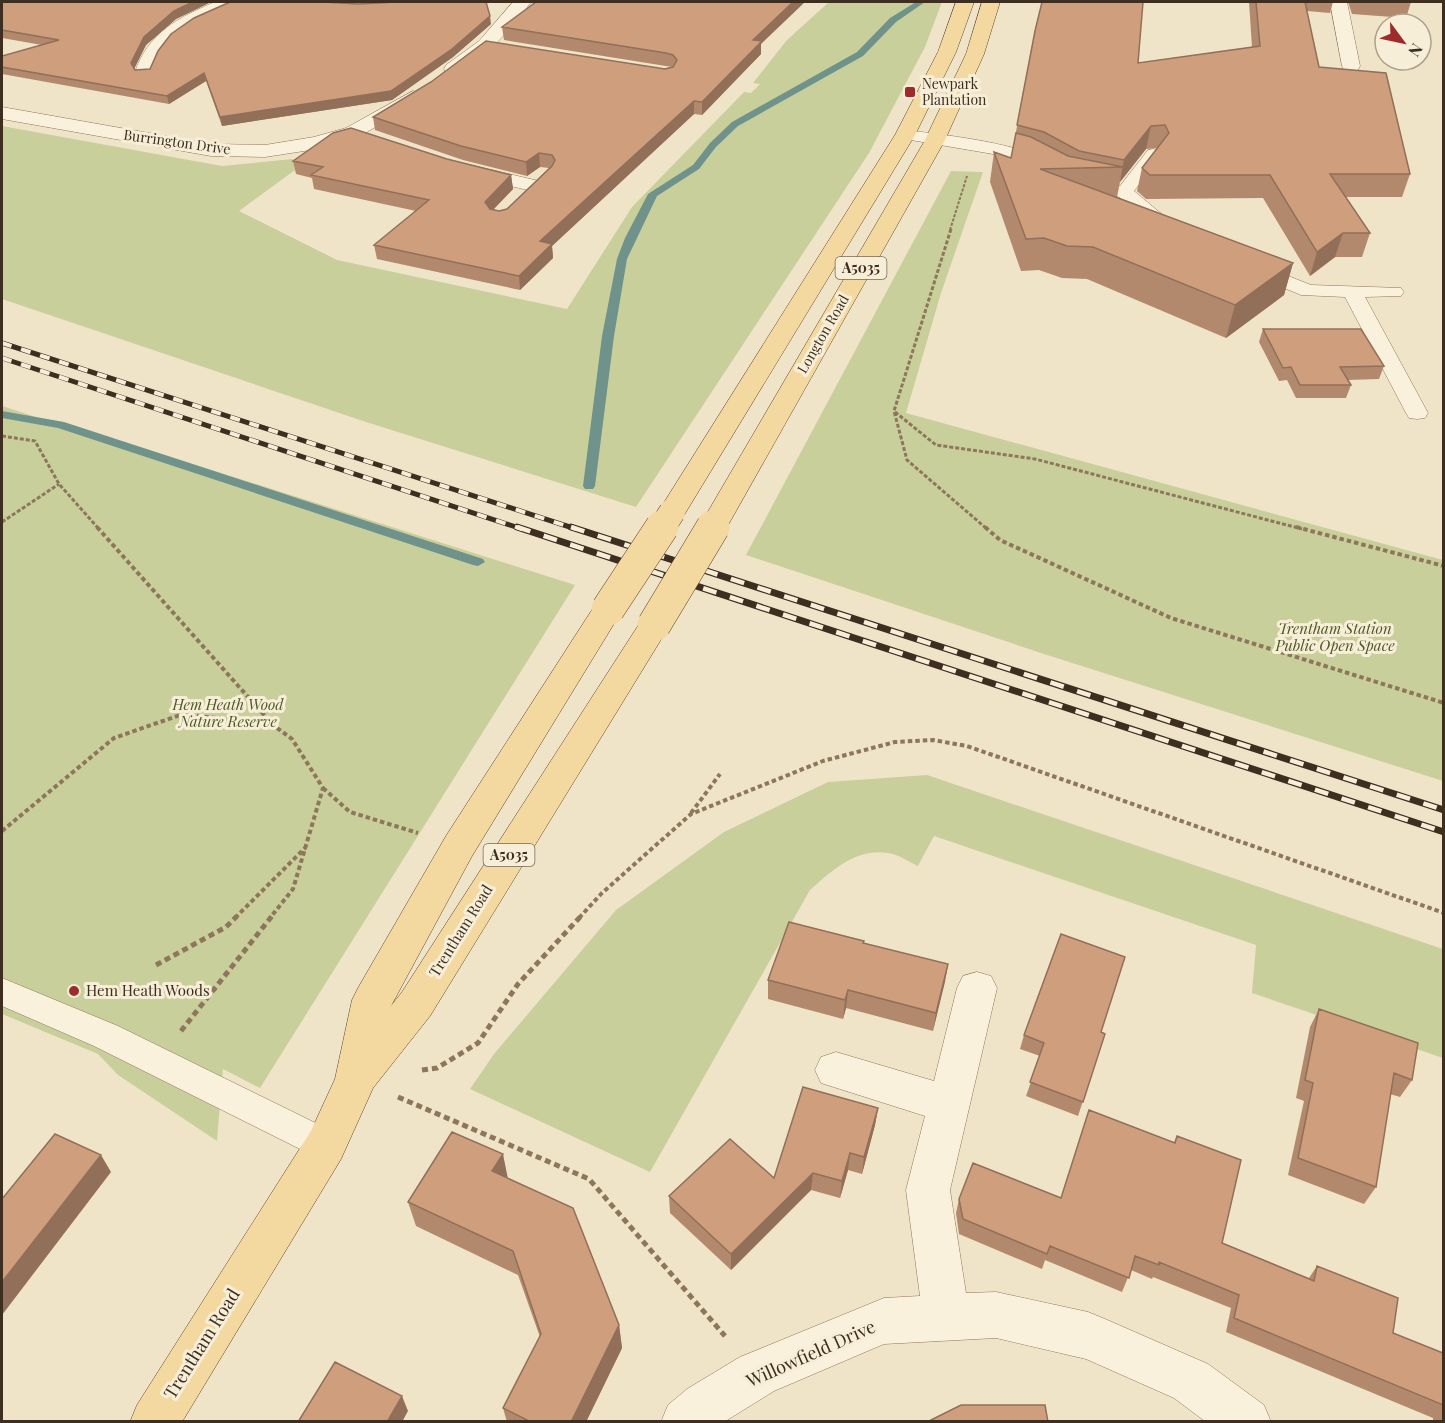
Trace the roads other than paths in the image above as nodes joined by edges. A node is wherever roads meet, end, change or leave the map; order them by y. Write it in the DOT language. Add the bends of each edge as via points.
graph roads {
  1 [pos="228,2"];
  2 [pos="501,2"];
  3 [pos="522,2"];
  4 [pos="965,2"];
  5 [pos="991,2"];
  6 [pos="1338,2"];
  7 [pos="484,45"];
  8 [pos="507,49"];
  9 [pos="129,56"];
  10 [pos="1351,66"];
  11 [pos="2,113"];
  12 [pos="353,132"];
  13 [pos="904,135"];
  14 [pos="935,139"];
  15 [pos="375,140"];
  16 [pos="1154,154"];
  17 [pos="446,164"];
  18 [pos="1124,192"];
  19 [pos="516,201"];
  20 [pos="1181,233"];
  21 [pos="1236,261"];
  22 [pos="1352,292"];
  23 [pos="1394,292"];
  24 [pos="1417,413"];
  25 [pos="654,625"];
  26 [pos="977,988"];
  27 [pos="2,992"];
  28 [pos="836,1070"];
  29 [pos="356,1079"];
  30 [pos="948,1104"];
  31 [pos="326,1145"];
  32 [pos="946,1318"];
  33 [pos="154,1422"];
  34 [pos="685,1422"];
  35 [pos="1247,1422"];
  1 -- 9 [label="street" via="160,40 146,64"];
  2 -- 3 [label="street"];
  3 -- 7 [label="street, Burrington Drive"];
  4 -- 13 [label="main road, A5035" via="947,51"];
  5 -- 14 [label="main road, Longton Road / A5035" via="975,54"];
  6 -- 10 [label="street"];
  7 -- 8 [label="street"];
  7 -- 12 [label="street, Burrington Drive" via="399,107"];
  11 -- 12 [label="street, Burrington Drive" via="211,150 265,151 317,143"];
  12 -- 15 [label="street"];
  13 -- 14 [label="lane"];
  13 -- 29 [label="main road, Trentham Road / A5035, bridge" via="672,512 459,846 372,1000"];
  14 -- 18 [label="lane" via="1033,161 1064,177"];
  14 -- 25 [label="main road, Longton Road / A5035, bridge"];
  16 -- 18 [label="lane"];
  17 -- 19 [label="street" via="539,179"];
  18 -- 20 [label="lane" via="1154,218"];
  21 -- 22 [label="lane" via="1308,291"];
  22 -- 23 [label="lane"];
  22 -- 24 [label="lane"];
  25 -- 29 [label="main road, Trentham Road / A5035" via="416,1004"];
  26 -- 30 [label="street"];
  27 -- 31 [label="lane" via="106,1036"];
  28 -- 30 [label="street"];
  29 -- 31 [label="main road, Trentham Road / A5035"];
  30 -- 32 [label="street" via="928,1190"];
  31 -- 33 [label="main road, Trentham Road / A5035"];
  32 -- 34 [label="street, Willowfield Drive" via="884,1322 757,1374"];
  32 -- 35 [label="street, Willowfield Drive" via="996,1315 1088,1336 1191,1381"];
}
